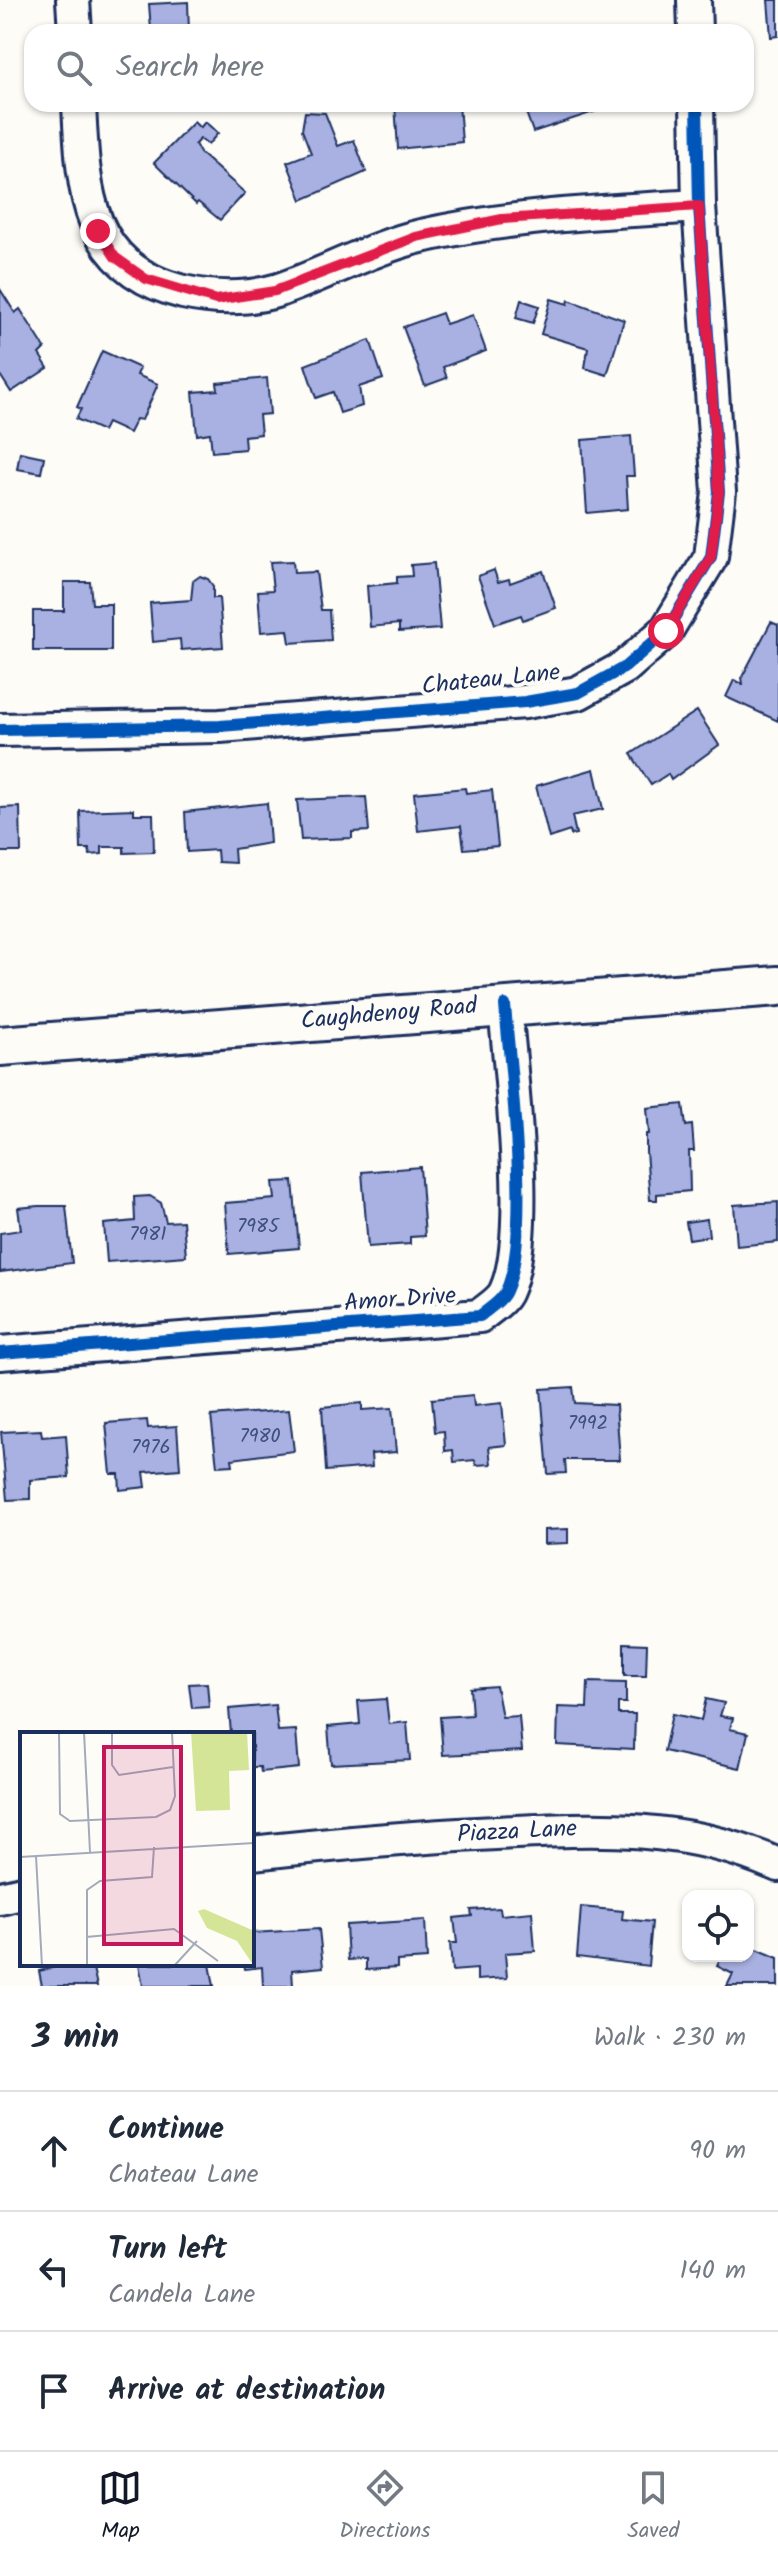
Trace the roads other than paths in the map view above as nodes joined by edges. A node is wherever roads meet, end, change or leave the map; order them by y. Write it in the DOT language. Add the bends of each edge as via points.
graph roads {
  1 [pos="73,0"];
  2 [pos="694,0"];
  3 [pos="74,24"];
  4 [pos="695,24"];
  5 [pos="79,112"];
  6 [pos="697,112"];
  7 [pos="699,206"];
  8 [pos="0,730"];
  9 [pos="778,986"];
  10 [pos="505,1005"];
  11 [pos="0,1046"];
  12 [pos="0,1353"];
  13 [pos="254,1853"];
  14 [pos="778,1865"];
  15 [pos="20,1893"];
  16 [pos="0,1898"];
  1 -- 3 [label="street"];
  2 -- 4 [label="street"];
  5 -- 7 [label="street" via="82,182 98,231 115,257 167,288 216,300 275,291 416,237 502,219"];
  6 -- 7 [label="street, Chateau Lane"];
  7 -- 8 [label="street, Chateau Lane" via="719,492 711,557 666,631 625,667 578,693 525,702 220,726"];
  9 -- 10 [label="street, Caughdenoy Road"];
  10 -- 11 [label="street, Caughdenoy Road"];
  10 -- 12 [label="street, Amor Drive" via="517,1260 505,1294 480,1316"];
  13 -- 14 [label="street, Piazza Lane" via="381,1839 612,1827 703,1839"];
  15 -- 16 [label="street"];
}
